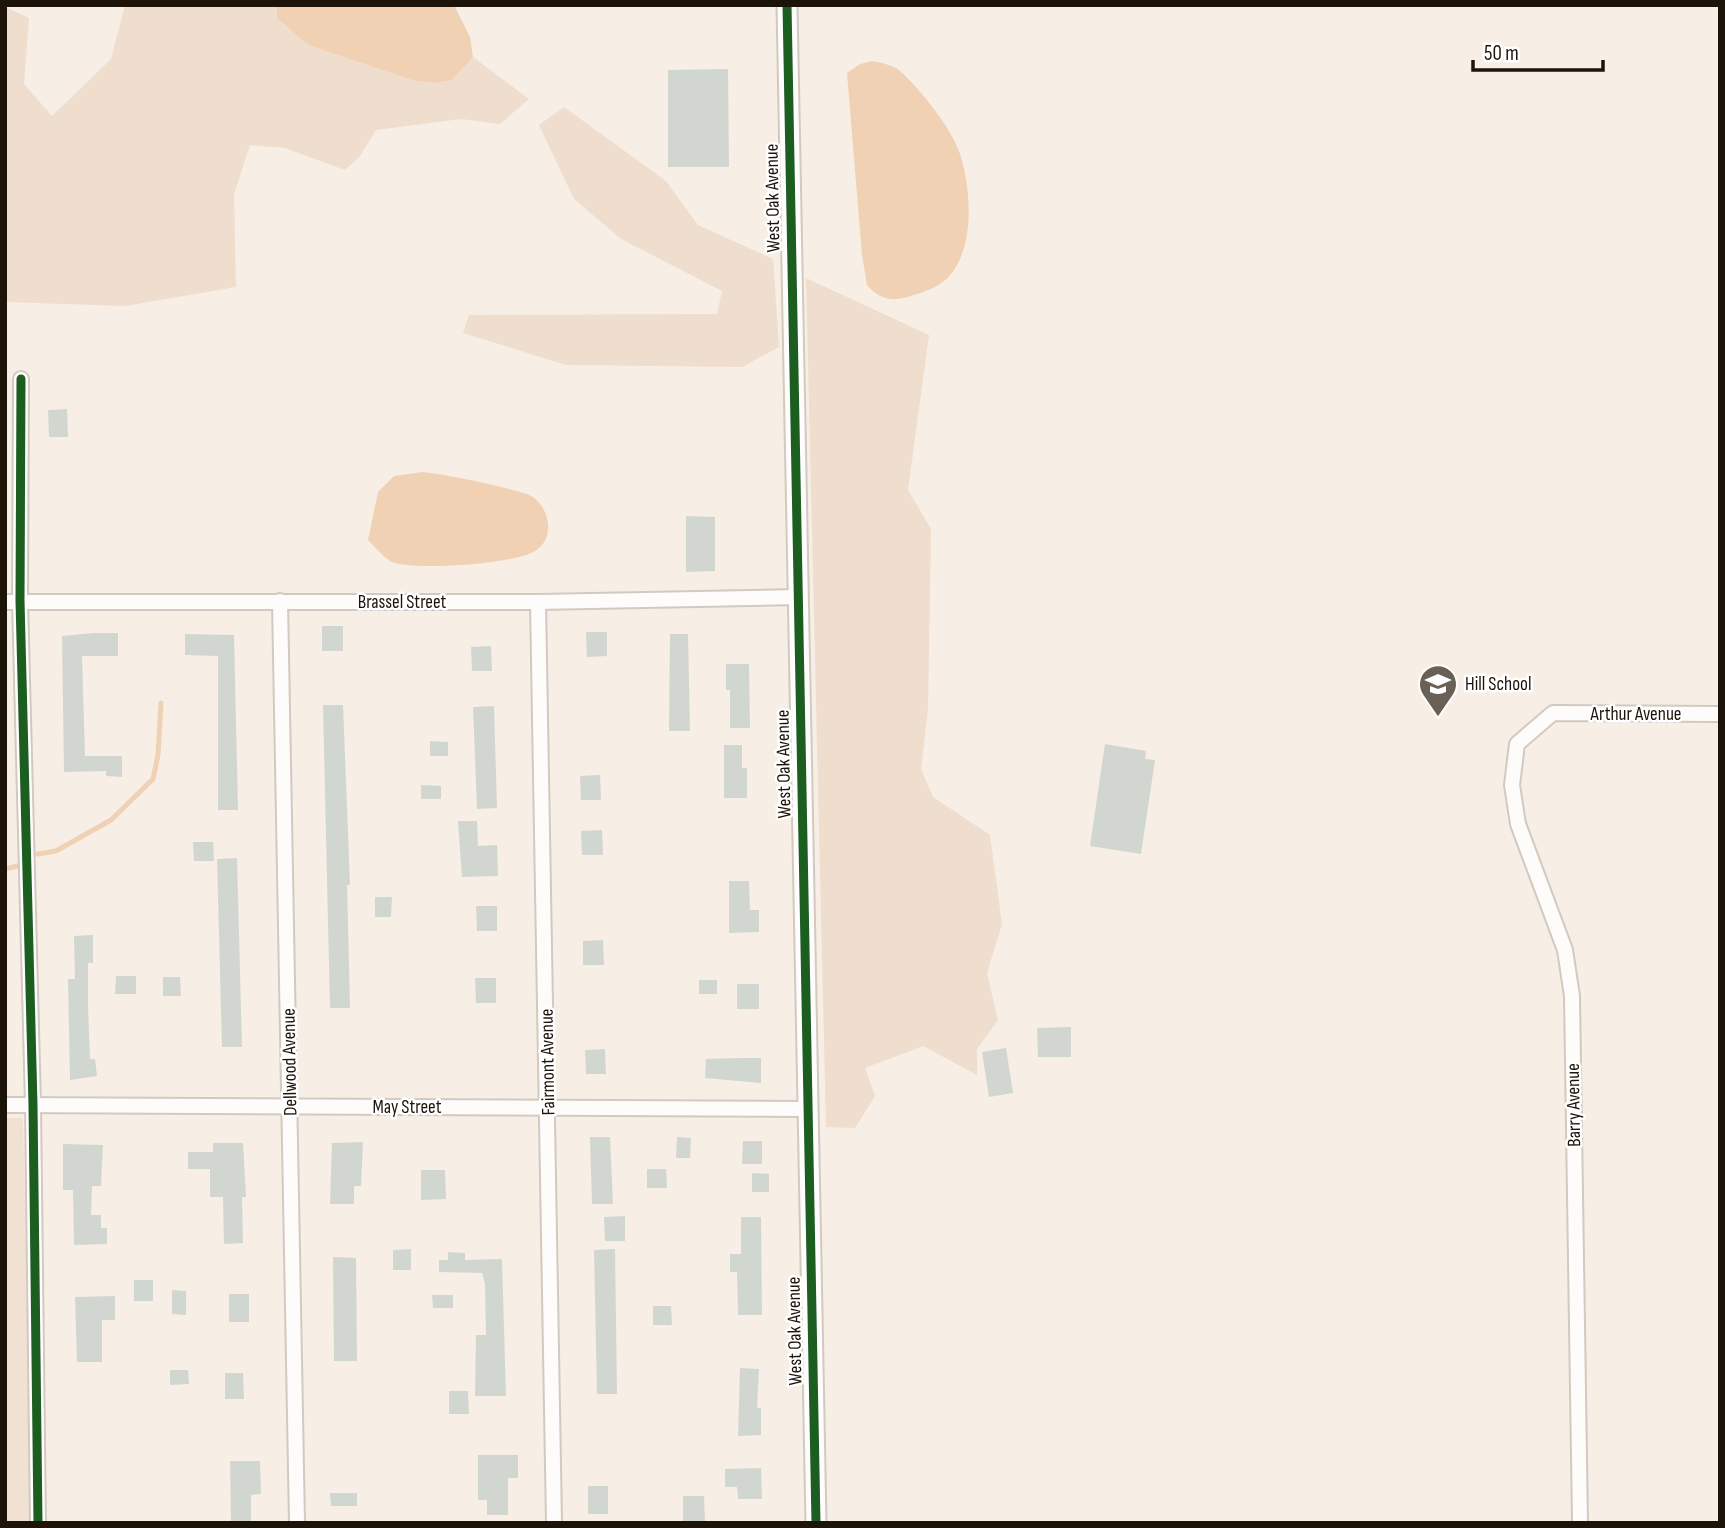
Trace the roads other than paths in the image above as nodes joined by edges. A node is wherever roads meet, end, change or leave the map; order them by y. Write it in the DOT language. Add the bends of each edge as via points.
graph roads {
  1 [pos="787,5"];
  2 [pos="21,379"];
  3 [pos="798,597"];
  4 [pos="13,601"];
  5 [pos="280,601"];
  6 [pos="538,602"];
  7 [pos="1553,713"];
  8 [pos="1720,714"];
  9 [pos="5,1105"];
  10 [pos="33,1105"];
  11 [pos="549,1106"];
  12 [pos="291,1108"];
  13 [pos="808,1109"];
  14 [pos="38,1523"];
  15 [pos="297,1523"];
  16 [pos="554,1523"];
  17 [pos="816,1523"];
  18 [pos="1580,1523"];
  1 -- 3 [label="street, West Oak Avenue"];
  2 -- 4 [label="street"];
  3 -- 6 [label="street, Brassel Street"];
  3 -- 13 [label="street, West Oak Avenue"];
  4 -- 5 [label="street, Brassel Street"];
  4 -- 10 [label="street"];
  5 -- 6 [label="street, Brassel Street"];
  5 -- 12 [label="street, Dellwood Avenue"];
  6 -- 11 [label="street, Fairmont Avenue"];
  7 -- 8 [label="street, Arthur Avenue"];
  7 -- 18 [label="street, Barry Avenue" via="1517,744 1512,785 1518,824 1565,950 1572,996"];
  9 -- 10 [label="street, May Street"];
  10 -- 12 [label="street, May Street"];
  10 -- 14 [label="street"];
  11 -- 12 [label="street, May Street"];
  11 -- 13 [label="street, May Street"];
  11 -- 16 [label="street, Fairmont Avenue"];
  12 -- 15 [label="street, Dellwood Avenue"];
  13 -- 17 [label="street, West Oak Avenue"];
}
